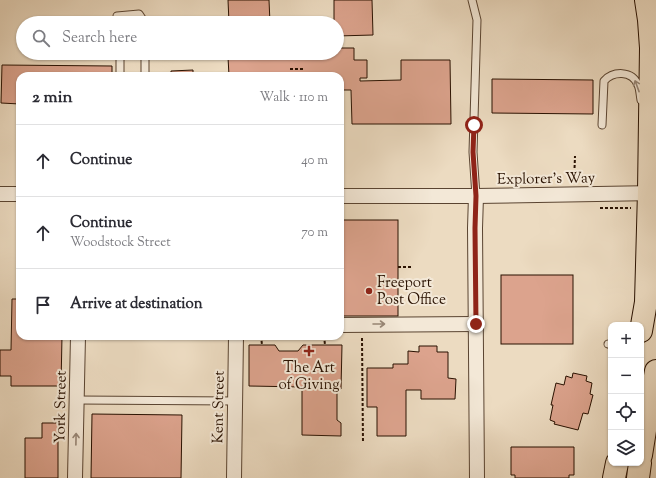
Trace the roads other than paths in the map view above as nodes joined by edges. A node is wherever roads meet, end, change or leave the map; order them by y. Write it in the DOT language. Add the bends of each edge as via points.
graph roads {
  1 [pos="472,0"];
  2 [pos="646,0"];
  3 [pos="117,16"];
  4 [pos="140,16"];
  5 [pos="120,60"];
  6 [pos="145,60"];
  7 [pos="120,72"];
  8 [pos="145,72"];
  9 [pos="650,123"];
  10 [pos="602,125"];
  11 [pos="653,193"];
  12 [pos="0,194"];
  13 [pos="16,194"];
  14 [pos="344,196"];
  15 [pos="476,196"];
  16 [pos="642,322"];
  17 [pos="476,324"];
  18 [pos="344,325"];
  19 [pos="78,340"];
  20 [pos="236,340"];
  21 [pos="656,371"];
  22 [pos="76,400"];
  23 [pos="235,401"];
  24 [pos="644,433"];
  25 [pos="616,466"];
  26 [pos="640,466"];
  27 [pos="75,478"];
  28 [pos="234,478"];
  29 [pos="477,478"];
  30 [pos="614,478"];
  31 [pos="638,478"];
  1 -- 15 [label="lane" via="477,20 473,152"];
  2 -- 9 [label="main road" via="651,48"];
  3 -- 4 [label="lane"];
  5 -- 7 [label="lane"];
  6 -- 8 [label="lane"];
  9 -- 10 [label="lane, one-way" via="633,77 618,73 608,76 604,81"];
  9 -- 11 [label="main road"];
  11 -- 15 [label="street, Explorer's Way"];
  11 -- 16 [label="main road"];
  12 -- 13 [label="street"];
  14 -- 15 [label="street, Explorer's Way"];
  15 -- 17 [label="street"];
  18 -- 17 [label="street, one-way"];
  17 -- 29 [label="street"];
  19 -- 22 [label="street, York Street"];
  20 -- 23 [label="street, Kent Street"];
  21 -- 24 [label="main road"];
  22 -- 23 [label="lane"];
  27 -- 22 [label="street, York Street, one-way"];
  23 -- 28 [label="street, Kent Street"];
  25 -- 30 [label="main road"];
  26 -- 31 [label="main road"];
}
